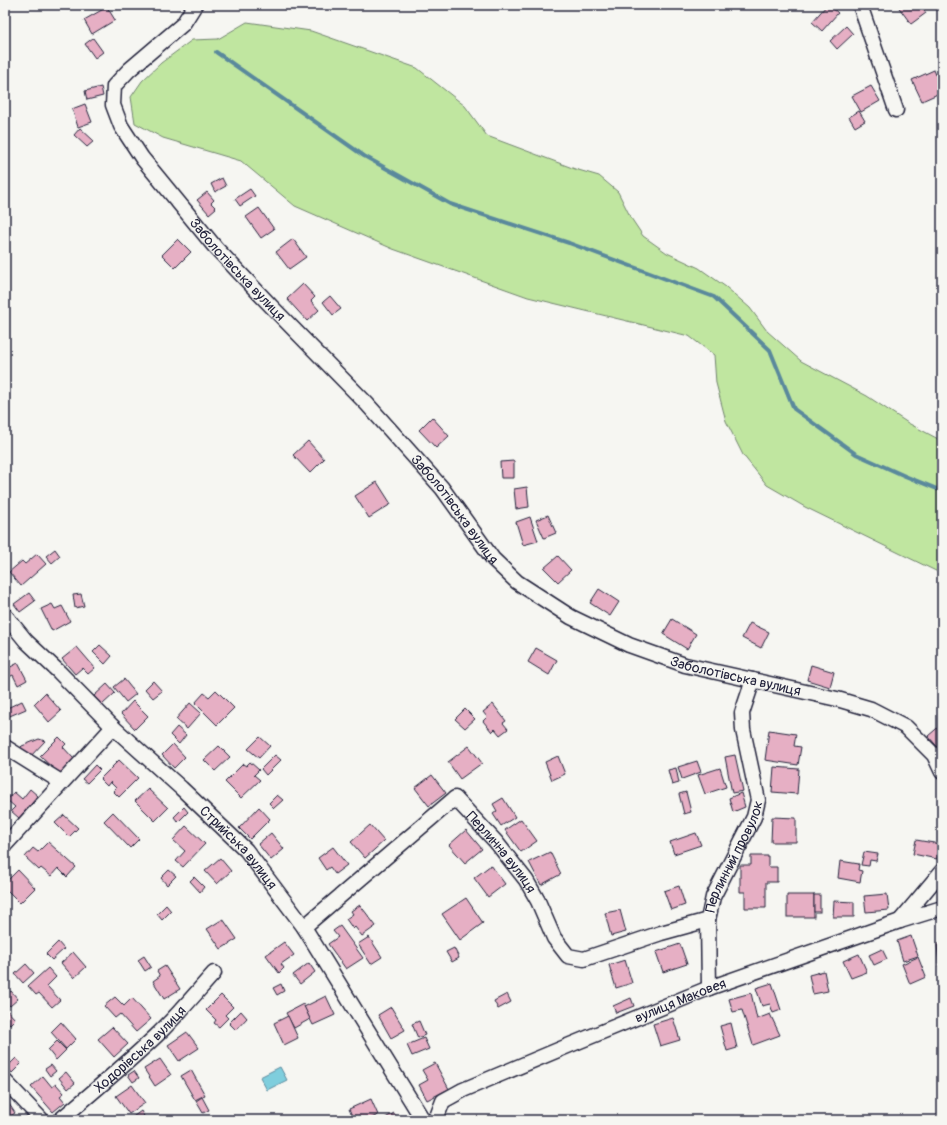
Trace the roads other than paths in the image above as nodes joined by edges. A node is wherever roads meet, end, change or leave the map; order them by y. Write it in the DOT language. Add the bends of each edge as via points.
graph roads {
  1 [pos="195,5"];
  2 [pos="860,5"];
  3 [pos="896,110"];
  4 [pos="5,615"];
  5 [pos="753,680"];
  6 [pos="113,727"];
  7 [pos="5,747"];
  8 [pos="942,772"];
  9 [pos="61,782"];
  10 [pos="5,845"];
  11 [pos="942,871"];
  12 [pos="942,908"];
  13 [pos="708,920"];
  14 [pos="900,921"];
  15 [pos="304,927"];
  16 [pos="214,973"];
  17 [pos="709,988"];
  18 [pos="5,1081"];
  19 [pos="42,1120"];
  20 [pos="60,1120"];
  21 [pos="423,1120"];
  22 [pos="438,1120"];
  1 -- 5 [label="street, Заболотівська вулиця" via="183,24 114,86 114,105 121,126 142,158 215,247 367,404 442,488 493,559 518,582 571,617 629,645 685,665"];
  2 -- 3 [label="street"];
  4 -- 6 [label="street, Стрийська вулиця" via="26,641"];
  5 -- 8 [label="street, Заболотівська вулиця" via="871,708 906,727 934,755"];
  5 -- 13 [label="street, Перлинний провулок" via="742,713 743,730 758,800 754,817 713,897"];
  6 -- 9 [label="street"];
  6 -- 15 [label="street, Стрийська вулиця" via="246,850"];
  7 -- 9 [label="street"];
  9 -- 10 [label="street"];
  11 -- 14 [label="street"];
  12 -- 14 [label="street, вулиця Маковея"];
  13 -- 15 [label="street, Перлинна вулиця" via="584,959 568,956 554,938 526,880 496,842 455,798"];
  13 -- 17 [label="street, Перлинний провулок"];
  14 -- 17 [label="street, вулиця Маковея"];
  15 -- 21 [label="street, Стрийська вулиця"];
  16 -- 20 [label="street, Ходорівська вулиця" via="157,1035"];
  17 -- 22 [label="street, вулиця Маковея" via="463,1090 443,1101"];
  18 -- 19 [label="street"];
}
